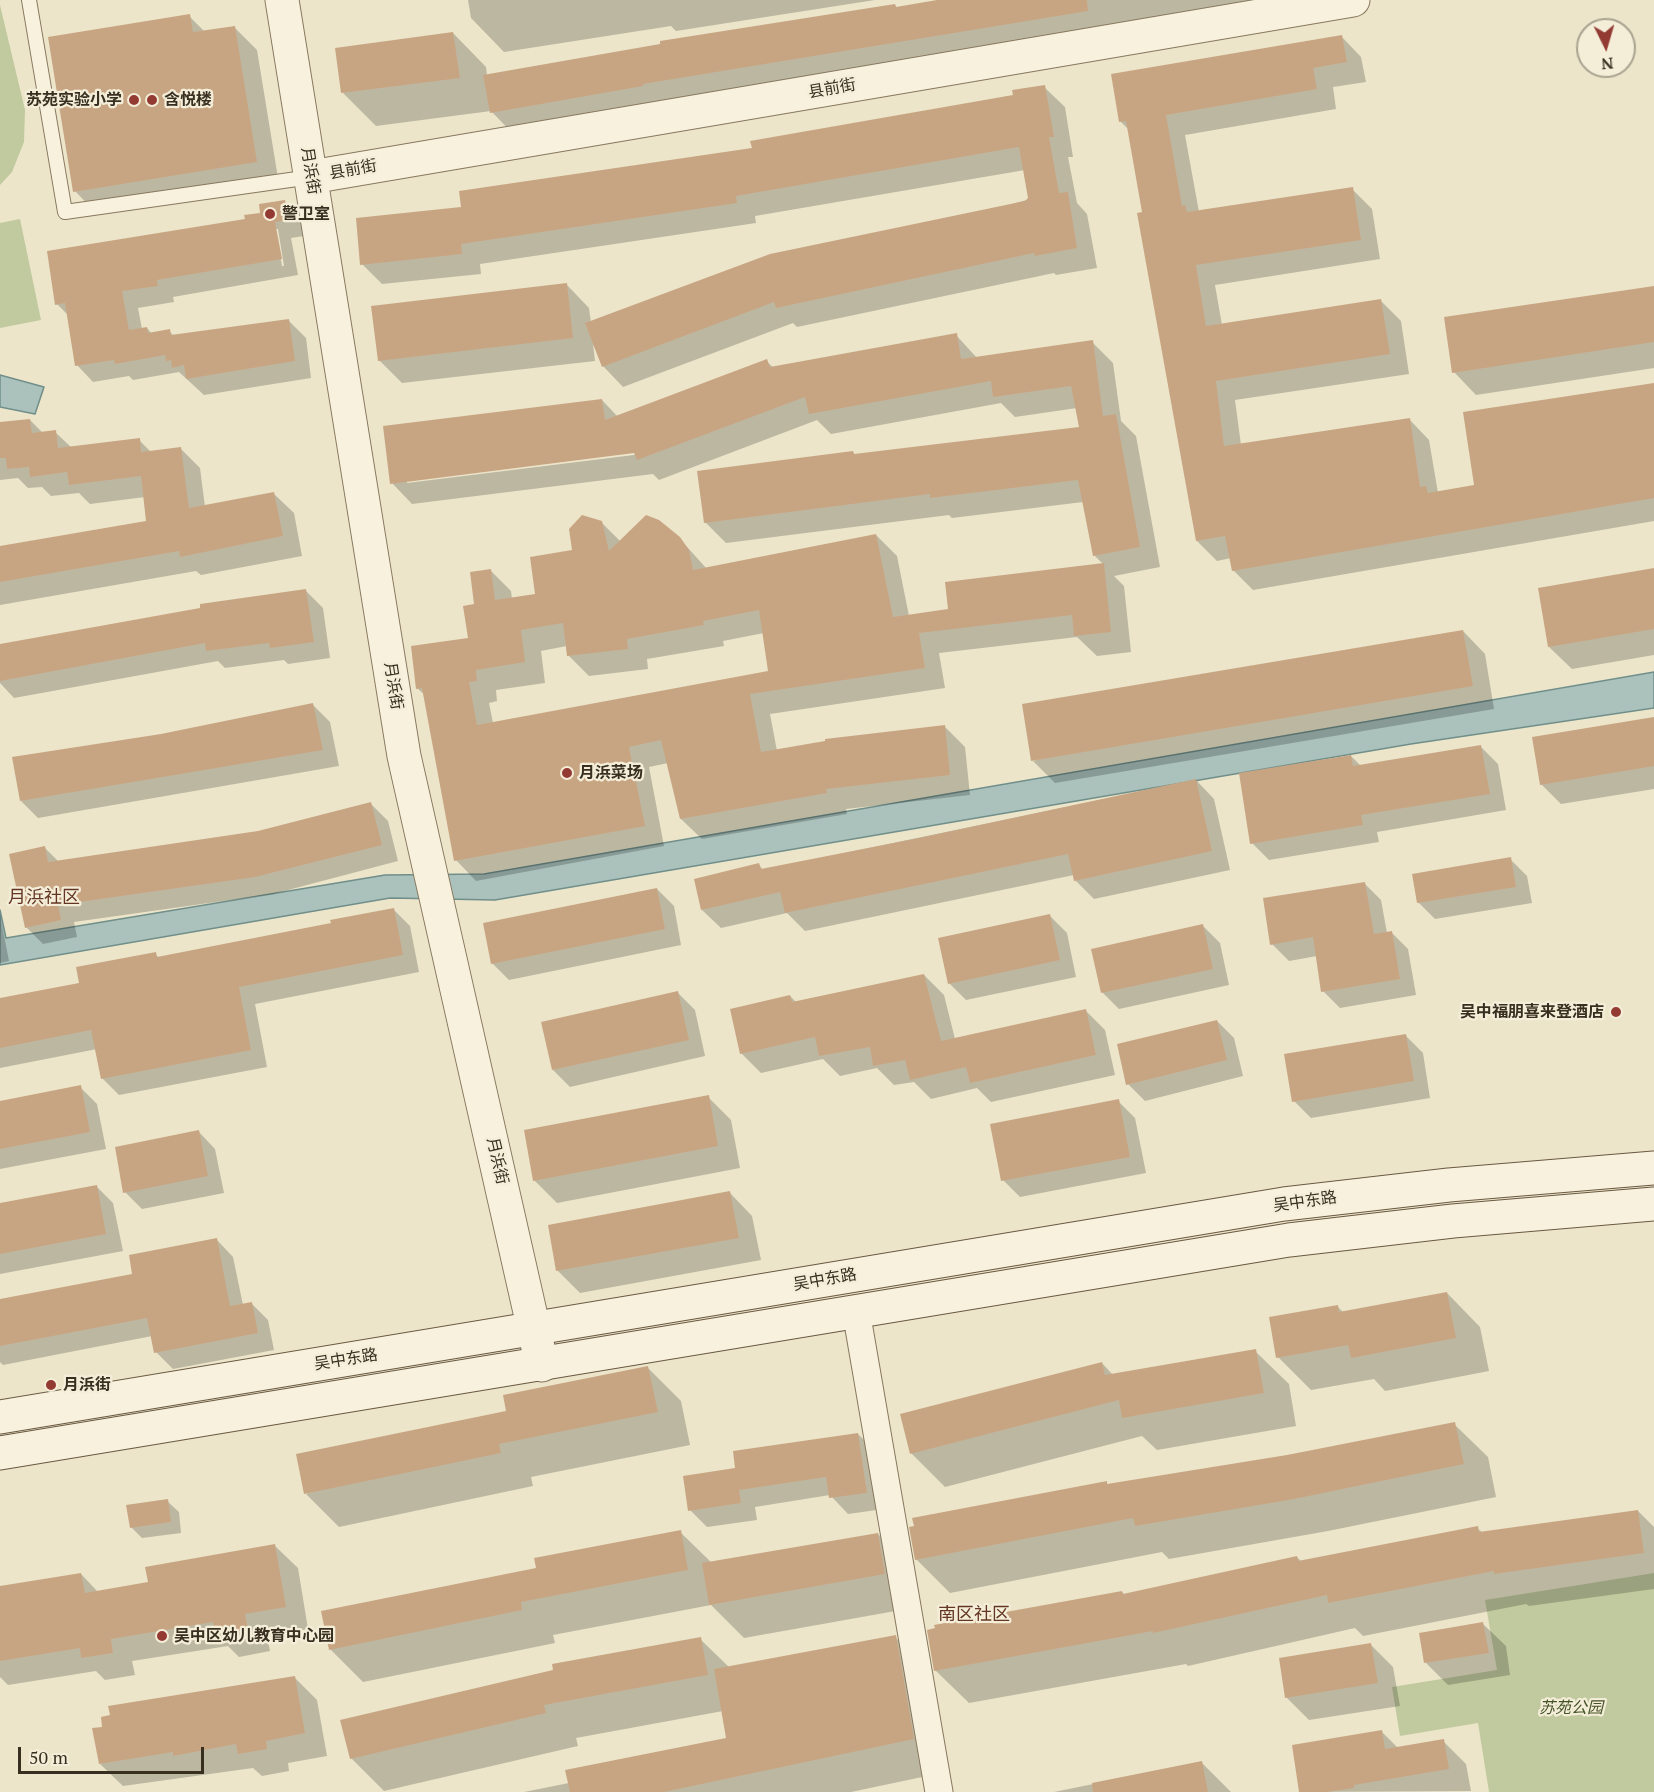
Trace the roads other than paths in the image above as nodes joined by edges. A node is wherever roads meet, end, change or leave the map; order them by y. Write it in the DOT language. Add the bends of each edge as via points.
graph roads {
  1 [pos="29,0"];
  2 [pos="282,0"];
  3 [pos="1353,0"];
  4 [pos="311,177"];
  5 [pos="1654,1168"];
  6 [pos="1654,1204"];
  7 [pos="856,1311"];
  8 [pos="536,1329"];
  9 [pos="542,1365"];
  10 [pos="0,1417"];
  11 [pos="0,1453"];
  12 [pos="939,1792"];
  1 -- 4 [label="lane" via="65,212"];
  2 -- 4 [label="main road, 月浜街"];
  3 -- 4 [label="main road, 县前街"];
  4 -- 8 [label="main road, 月浜街" via="404,756"];
  5 -- 8 [label="main road, 吴中东路" via="1284,1204"];
  6 -- 7 [label="main road" via="1289,1240"];
  7 -- 9 [label="main road"];
  7 -- 12 [label="street"];
  8 -- 9 [label="main road, 月浜街"];
  8 -- 10 [label="main road, 吴中东路"];
  9 -- 11 [label="main road"];
}
